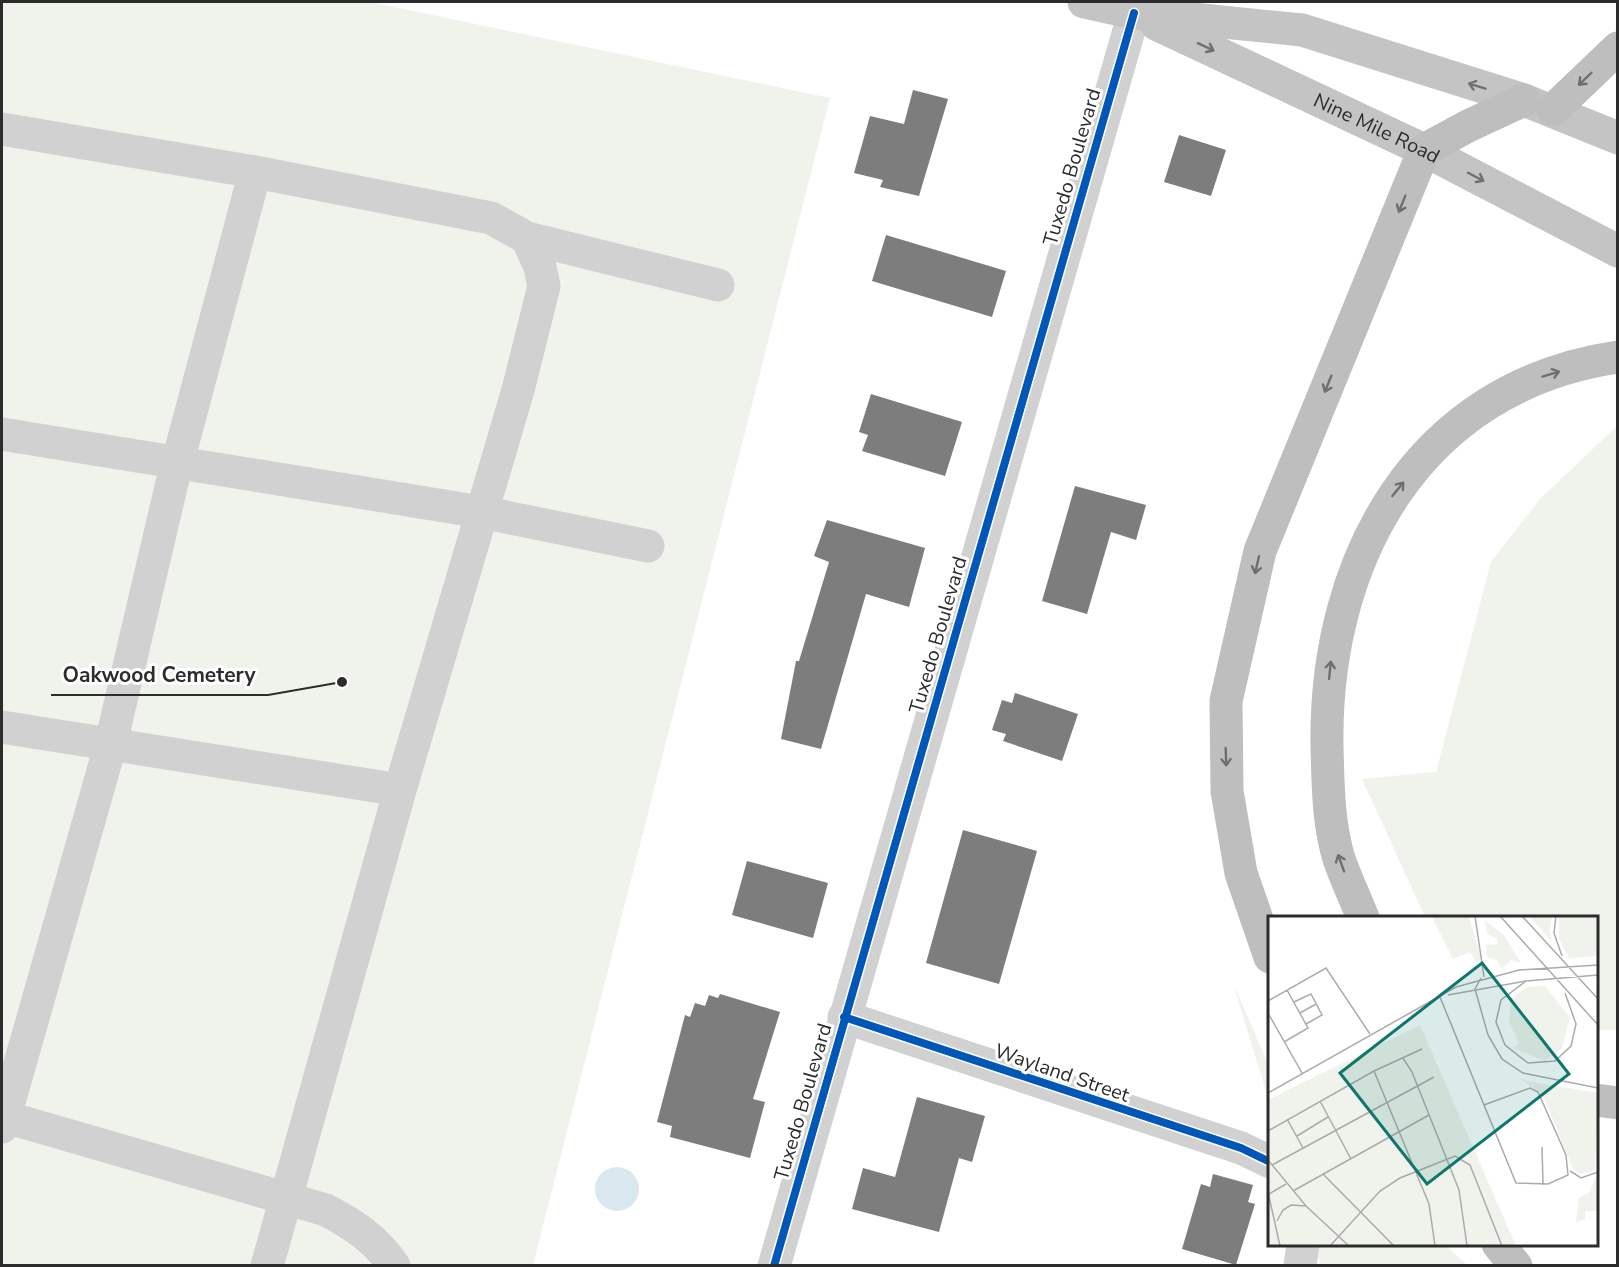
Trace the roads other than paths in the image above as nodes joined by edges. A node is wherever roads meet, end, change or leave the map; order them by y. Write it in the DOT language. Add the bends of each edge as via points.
graph roads {
  1 [pos="1084,2"];
  2 [pos="1134,13"];
  3 [pos="1617,48"];
  4 [pos="1538,105"];
  5 [pos="2,129"];
  6 [pos="1617,138"];
  7 [pos="1424,150"];
  8 [pos="255,172"];
  9 [pos="527,238"];
  10 [pos="1617,250"];
  11 [pos="718,285"];
  12 [pos="1617,357"];
  13 [pos="2,434"];
  14 [pos="178,464"];
  15 [pos="481,512"];
  16 [pos="648,546"];
  17 [pos="2,727"];
  18 [pos="111,743"];
  19 [pos="400,790"];
  20 [pos="1362,916"];
  21 [pos="1268,954"];
  22 [pos="844,1017"];
  23 [pos="1598,1100"];
  24 [pos="1617,1103"];
  25 [pos="3,1120"];
  26 [pos="1268,1162"];
  27 [pos="287,1198"];
  28 [pos="1303,1246"];
  29 [pos="1499,1246"];
  30 [pos="267,1266"];
  31 [pos="394,1266"];
  32 [pos="774,1266"];
  33 [pos="1300,1266"];
  34 [pos="1516,1266"];
  1 -- 2 [label="main road, Nine Mile Road"];
  4 -- 2 [label="main road, Nine Mile Road, one-way" via="1302,30"];
  2 -- 7 [label="main road, Nine Mile Road, one-way"];
  2 -- 22 [label="street, Tuxedo Boulevard"];
  3 -- 4 [label="highway, one-way"];
  4 -- 6 [label="main road, Nine Mile Road"];
  4 -- 7 [label="highway" via="1468,126"];
  5 -- 8 [label="street"];
  7 -- 10 [label="main road, Nine Mile Road, one-way"];
  7 -- 21 [label="highway, one-way" via="1260,551 1226,700 1227,791 1239,861"];
  8 -- 9 [label="street" via="491,218"];
  8 -- 14 [label="street"];
  9 -- 11 [label="street"];
  9 -- 15 [label="street" via="544,286"];
  20 -- 12 [label="highway, one-way" via="1339,858 1328,791 1326,709 1340,616 1358,559 1392,496 1425,456 1482,408 1536,379"];
  13 -- 14 [label="street"];
  14 -- 15 [label="street"];
  14 -- 18 [label="street"];
  15 -- 16 [label="street"];
  15 -- 19 [label="street"];
  17 -- 18 [label="street"];
  18 -- 19 [label="street"];
  18 -- 25 [label="street"];
  19 -- 27 [label="street"];
  22 -- 26 [label="street, Wayland Street" via="1241,1148"];
  22 -- 32 [label="street, Tuxedo Boulevard"];
  23 -- 24 [label="highway"];
  25 -- 27 [label="street"];
  27 -- 30 [label="street"];
  27 -- 31 [label="street" via="326,1209 356,1226 381,1247"];
  28 -- 33 [label="street"];
  29 -- 34 [label="highway"];
}
